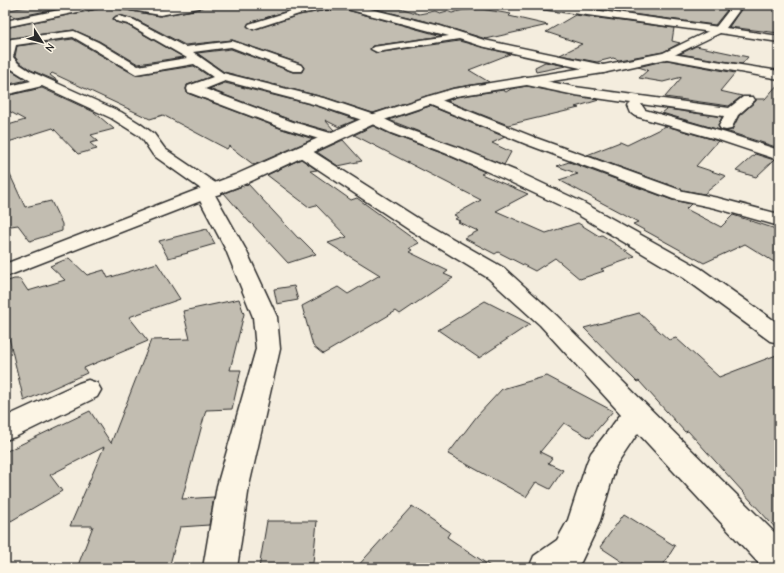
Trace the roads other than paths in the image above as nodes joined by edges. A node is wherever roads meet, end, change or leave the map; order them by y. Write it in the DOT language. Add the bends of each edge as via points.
graph roads {
  1 [pos="97,5"];
  2 [pos="120,5"];
  3 [pos="199,5"];
  4 [pos="536,5"];
  5 [pos="738,5"];
  6 [pos="119,19"];
  7 [pos="5,24"];
  8 [pos="253,26"];
  9 [pos="719,30"];
  10 [pos="462,37"];
  11 [pos="779,39"];
  12 [pos="378,49"];
  13 [pos="184,51"];
  14 [pos="666,56"];
  15 [pos="196,60"];
  16 [pos="297,68"];
  17 [pos="603,69"];
  18 [pos="779,75"];
  19 [pos="224,77"];
  20 [pos="526,81"];
  21 [pos="44,82"];
  22 [pos="5,91"];
  23 [pos="627,98"];
  24 [pos="431,100"];
  25 [pos="748,100"];
  26 [pos="732,114"];
  27 [pos="373,119"];
  28 [pos="721,136"];
  29 [pos="332,138"];
  30 [pos="303,152"];
  31 [pos="779,155"];
  32 [pos="210,191"];
  33 [pos="779,220"];
  34 [pos="5,271"];
  35 [pos="779,335"];
  36 [pos="88,390"];
  37 [pos="637,413"];
  38 [pos="5,429"];
  39 [pos="779,561"];
  40 [pos="220,568"];
  41 [pos="546,568"];
  1 -- 7 [label="street"];
  2 -- 3 [label="street" via="160,12"];
  4 -- 9 [label="street" via="610,11"];
  5 -- 9 [label="street"];
  6 -- 13 [label="street" via="131,22"];
  8 -- 10 [label="street" via="297,12 337,6 373,12"];
  9 -- 11 [label="street"];
  9 -- 14 [label="street"];
  10 -- 12 [label="street"];
  10 -- 17 [label="street"];
  13 -- 15 [label="street"];
  13 -- 16 [label="street" via="232,44"];
  14 -- 17 [label="street"];
  14 -- 18 [label="street"];
  15 -- 19 [label="street"];
  15 -- 21 [label="street" via="136,70 74,34 12,42 7,54 8,59 19,69"];
  17 -- 20 [label="street"];
  19 -- 27 [label="street" via="322,102"];
  19 -- 29 [label="street" via="192,89 288,125"];
  20 -- 23 [label="street"];
  20 -- 24 [label="street" via="453,93"];
  21 -- 22 [label="street"];
  21 -- 32 [label="street" via="117,115 149,136 152,145 159,152"];
  23 -- 26 [label="street"];
  23 -- 28 [label="street" via="640,113"];
  24 -- 27 [label="street"];
  24 -- 33 [label="street" via="531,141 680,195"];
  25 -- 26 [label="street"];
  26 -- 28 [label="street"];
  27 -- 29 [label="street"];
  27 -- 35 [label="street" via="503,172 576,206 692,273"];
  28 -- 31 [label="street"];
  29 -- 30 [label="street"];
  30 -- 32 [label="street"];
  30 -- 37 [label="street" via="496,273 548,320"];
  32 -- 34 [label="street"];
  32 -- 40 [label="street" via="265,317 268,348 233,486"];
  36 -- 38 [label="street"];
  37 -- 39 [label="street"];
  37 -- 41 [label="street" via="602,462 583,524 568,551"];
}
